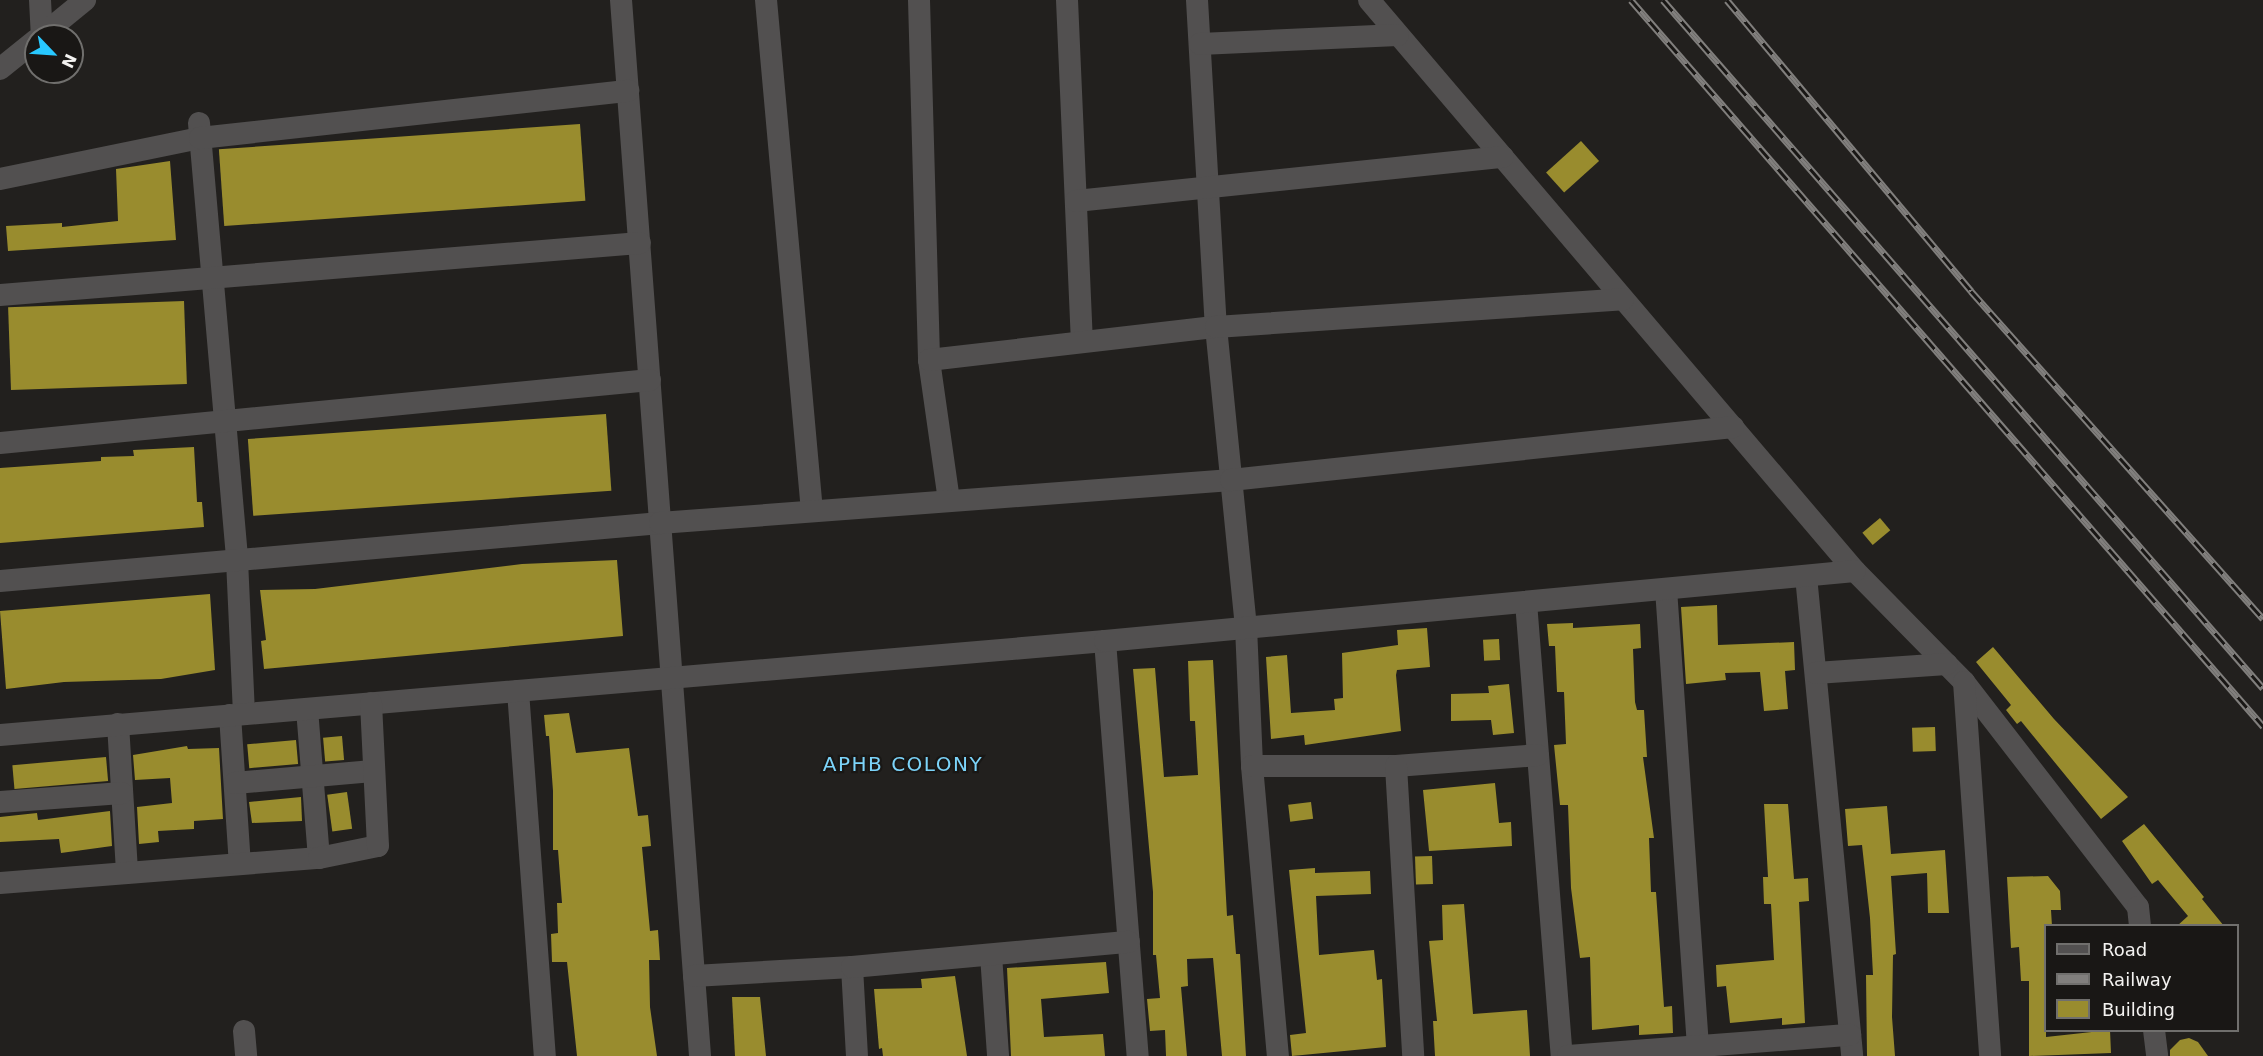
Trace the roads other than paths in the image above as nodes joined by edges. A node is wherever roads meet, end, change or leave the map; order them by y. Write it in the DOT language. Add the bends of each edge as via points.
graph roads {
  1 [pos="40,0"];
  2 [pos="85,0"];
  3 [pos="621,0"];
  4 [pos="766,0"];
  5 [pos="919,0"];
  6 [pos="1067,0"];
  7 [pos="1197,0"];
  8 [pos="1369,0"];
  9 [pos="41,24"];
  10 [pos="56,24"];
  11 [pos="1398,34"];
  12 [pos="1200,44"];
  13 [pos="24,50"];
  14 [pos="0,69"];
  15 [pos="628,91"];
  16 [pos="199,131"];
  17 [pos="1503,158"];
  18 [pos="0,179"];
  19 [pos="1208,189"];
  20 [pos="1076,201"];
  21 [pos="639,243"];
  22 [pos="212,278"];
  23 [pos="0,295"];
  24 [pos="1623,299"];
  25 [pos="1216,327"];
  26 [pos="1082,342"];
  27 [pos="928,360"];
  28 [pos="650,380"];
  29 [pos="225,424"];
  30 [pos="1733,427"];
  31 [pos="0,443"];
  32 [pos="1231,480"];
  33 [pos="949,501"];
  34 [pos="812,512"];
  35 [pos="660,523"];
  36 [pos="237,560"];
  37 [pos="1855,571"];
  38 [pos="1806,576"];
  39 [pos="0,581"];
  40 [pos="1666,589"];
  41 [pos="1526,602"];
  42 [pos="1246,627"];
  43 [pos="1105,640"];
  44 [pos="1947,664"];
  45 [pos="1816,673"];
  46 [pos="672,678"];
  47 [pos="1965,682"];
  48 [pos="518,691"];
  49 [pos="370,703"];
  50 [pos="306,709"];
  51 [pos="237,715"];
  52 [pos="118,724"];
  53 [pos="0,735"];
  54 [pos="1538,755"];
  55 [pos="1252,766"];
  56 [pos="1396,766"];
  57 [pos="372,771"];
  58 [pos="313,776"];
  59 [pos="235,783"];
  60 [pos="122,793"];
  61 [pos="0,802"];
  62 [pos="319,858"];
  63 [pos="240,864"];
  64 [pos="127,873"];
  65 [pos="0,884"];
  66 [pos="2140,924"];
  67 [pos="1128,942"];
  68 [pos="991,955"];
  69 [pos="852,967"];
  70 [pos="694,976"];
  71 [pos="244,1031"];
  72 [pos="2154,1032"];
  73 [pos="1698,1046"];
  74 [pos="1851,1046"];
  75 [pos="246,1056"];
  76 [pos="545,1056"];
  77 [pos="700,1056"];
  78 [pos="857,1056"];
  79 [pos="998,1056"];
  80 [pos="1138,1056"];
  81 [pos="1278,1056"];
  82 [pos="1413,1056"];
  83 [pos="1562,1056"];
  84 [pos="1568,1056"];
  85 [pos="1990,1056"];
  86 [pos="2157,1056"];
  1 -- 9 [label="street"];
  2 -- 10 [label="street"];
  3 -- 15 [label="street"];
  4 -- 34 [label="street"];
  5 -- 27 [label="street"];
  6 -- 20 [label="street"];
  7 -- 12 [label="street"];
  8 -- 11 [label="street"];
  11 -- 12 [label="street"];
  11 -- 17 [label="street"];
  12 -- 19 [label="street"];
  13 -- 14 [label="street"];
  15 -- 16 [label="street"];
  15 -- 21 [label="street"];
  16 -- 18 [label="street"];
  16 -- 22 [label="street"];
  17 -- 19 [label="street"];
  17 -- 24 [label="street"];
  19 -- 20 [label="street"];
  19 -- 25 [label="street"];
  20 -- 26 [label="street"];
  21 -- 22 [label="street"];
  21 -- 28 [label="street"];
  22 -- 23 [label="street"];
  22 -- 29 [label="street"];
  24 -- 25 [label="street"];
  24 -- 30 [label="street"];
  25 -- 26 [label="street"];
  25 -- 32 [label="street"];
  26 -- 27 [label="street"];
  27 -- 33 [label="street"];
  28 -- 29 [label="street"];
  28 -- 35 [label="street"];
  29 -- 31 [label="street"];
  29 -- 36 [label="street"];
  30 -- 32 [label="street"];
  30 -- 37 [label="street"];
  32 -- 33 [label="street"];
  32 -- 42 [label="street"];
  33 -- 34 [label="street"];
  34 -- 35 [label="street"];
  35 -- 36 [label="street"];
  35 -- 46 [label="street"];
  36 -- 39 [label="street"];
  36 -- 51 [label="street"];
  37 -- 38 [label="street"];
  37 -- 44 [label="street"];
  38 -- 40 [label="street"];
  38 -- 45 [label="street"];
  40 -- 41 [label="street"];
  40 -- 73 [label="street"];
  41 -- 42 [label="street"];
  41 -- 54 [label="street"];
  42 -- 43 [label="street"];
  42 -- 55 [label="street"];
  43 -- 46 [label="street"];
  43 -- 67 [label="street"];
  44 -- 45 [label="street"];
  44 -- 47 [label="street"];
  45 -- 74 [label="street"];
  46 -- 48 [label="street"];
  46 -- 70 [label="street"];
  47 -- 66 [label="street" via="2138,908"];
  47 -- 85 [label="street"];
  48 -- 49 [label="street"];
  48 -- 76 [label="street"];
  49 -- 50 [label="street"];
  49 -- 57 [label="street"];
  50 -- 51 [label="street"];
  50 -- 58 [label="street"];
  51 -- 52 [label="street"];
  51 -- 59 [label="street"];
  52 -- 53 [label="street"];
  52 -- 60 [label="street"];
  54 -- 56 [label="street"];
  54 -- 83 [label="street"];
  55 -- 56 [label="street"];
  55 -- 81 [label="street"];
  56 -- 82 [label="street"];
  57 -- 58 [label="street"];
  57 -- 62 [label="street" via="378,846"];
  58 -- 59 [label="street"];
  58 -- 62 [label="street"];
  59 -- 63 [label="street"];
  60 -- 61 [label="street"];
  60 -- 64 [label="street"];
  62 -- 63 [label="street"];
  63 -- 64 [label="street"];
  64 -- 65 [label="street"];
  67 -- 68 [label="street"];
  67 -- 80 [label="street"];
  68 -- 69 [label="street"];
  68 -- 79 [label="street"];
  69 -- 70 [label="street"];
  69 -- 78 [label="street"];
  70 -- 77 [label="street"];
  71 -- 75 [label="street"];
  72 -- 86 [label="street"];
  73 -- 74 [label="street"];
  73 -- 84 [label="street"];
}
